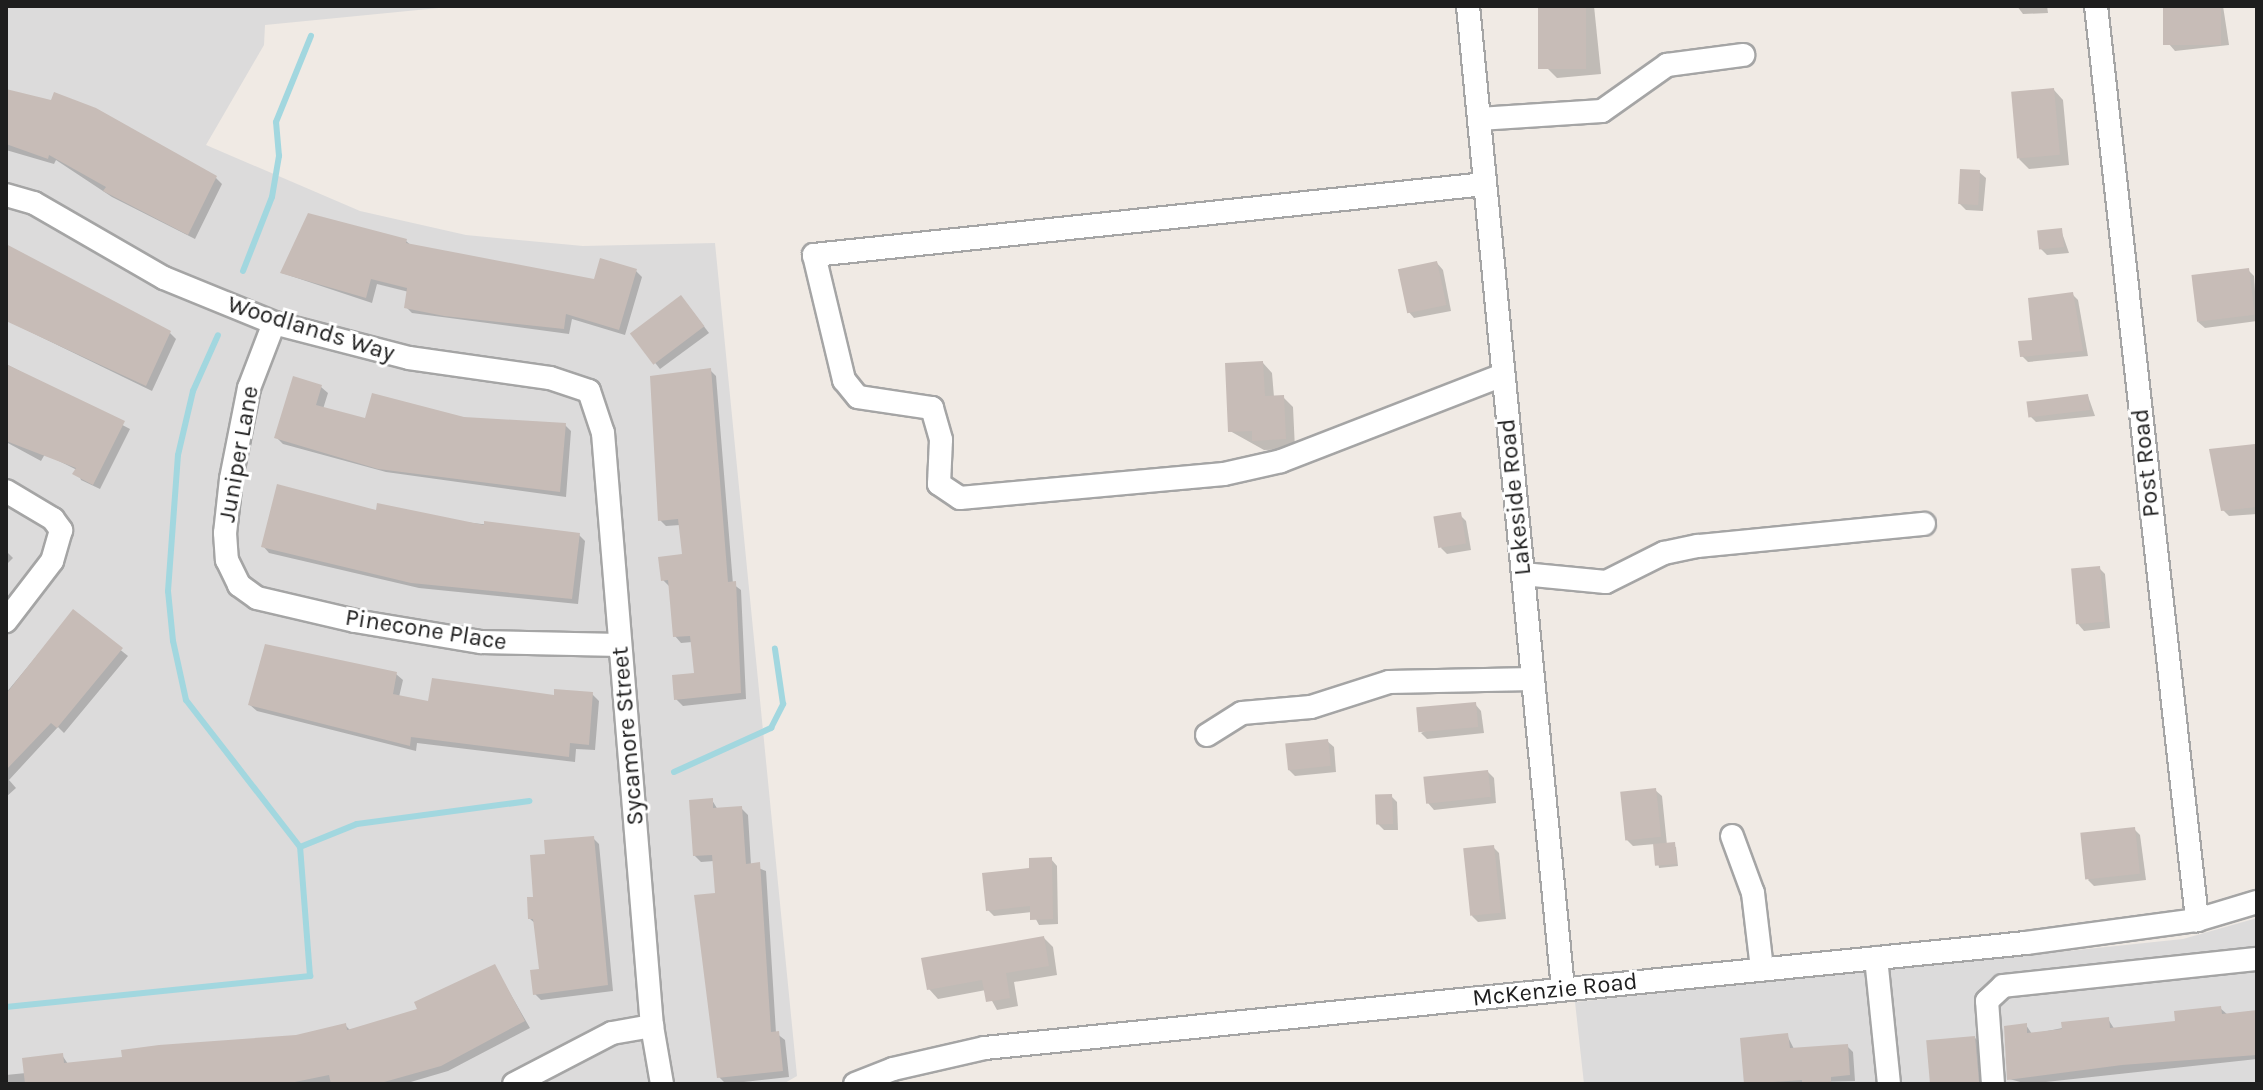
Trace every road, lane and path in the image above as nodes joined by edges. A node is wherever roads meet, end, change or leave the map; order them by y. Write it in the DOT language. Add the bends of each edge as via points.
graph roads {
  1 [pos="1468,6"];
  2 [pos="2096,6"];
  3 [pos="1743,55"];
  4 [pos="1479,119"];
  5 [pos="1485,184"];
  6 [pos="6,195"];
  7 [pos="274,323"];
  8 [pos="1503,375"];
  9 [pos="589,391"];
  10 [pos="6,491"];
  11 [pos="1924,524"];
  12 [pos="1523,574"];
  13 [pos="239,585"];
  14 [pos="6,621"];
  15 [pos="620,645"];
  16 [pos="1533,679"];
  17 [pos="1207,735"];
  18 [pos="1732,836"];
  19 [pos="2257,902"];
  20 [pos="2197,920"];
  21 [pos="1876,958"];
  22 [pos="2257,959"];
  23 [pos="1762,969"];
  24 [pos="1563,989"];
  25 [pos="652,1026"];
  26 [pos="514,1084"];
  27 [pos="662,1084"];
  28 [pos="855,1084"];
  29 [pos="1889,1084"];
  30 [pos="1993,1084"];
  1 -- 4 [label="street, Lakeside Road"];
  2 -- 20 [label="street, Post Road"];
  3 -- 4 [label="street" via="1667,65 1591,114"];
  4 -- 5 [label="street, Lakeside Road"];
  5 -- 8 [label="street, Lakeside Road"];
  5 -- 8 [label="street" via="814,255 844,380 858,397 932,408 941,440 939,484 960,498 1224,474 1281,461"];
  6 -- 7 [label="street, Woodlands Way" via="34,203 164,278"];
  7 -- 9 [label="street, Woodlands Way" via="409,358 550,378"];
  7 -- 13 [label="street, Juniper Lane" via="249,388 231,479 227,560"];
  8 -- 12 [label="street, Lakeside Road"];
  9 -- 15 [label="street, Sycamore Street" via="603,433"];
  10 -- 14 [label="street" via="53,519 61,530 52,561"];
  11 -- 12 [label="street" via="1698,546 1664,553 1606,582"];
  12 -- 16 [label="street, Lakeside Road"];
  13 -- 15 [label="street, Pinecone Place" via="257,598 481,642"];
  15 -- 25 [label="street, Sycamore Street"];
  16 -- 17 [label="street" via="1389,682 1311,707 1242,713"];
  16 -- 24 [label="street, Lakeside Road"];
  18 -- 23 [label="street" via="1753,893"];
  19 -- 20 [label="street, McKenzie Road"];
  20 -- 21 [label="street, McKenzie Road"];
  21 -- 23 [label="street, McKenzie Road"];
  21 -- 29 [label="street"];
  22 -- 30 [label="street" via="2003,986 1987,1001"];
  23 -- 24 [label="street, McKenzie Road"];
  24 -- 28 [label="street, McKenzie Road" via="985,1048 893,1069"];
  25 -- 26 [label="street" via="612,1033"];
  25 -- 27 [label="street, Sycamore Street"];
}
